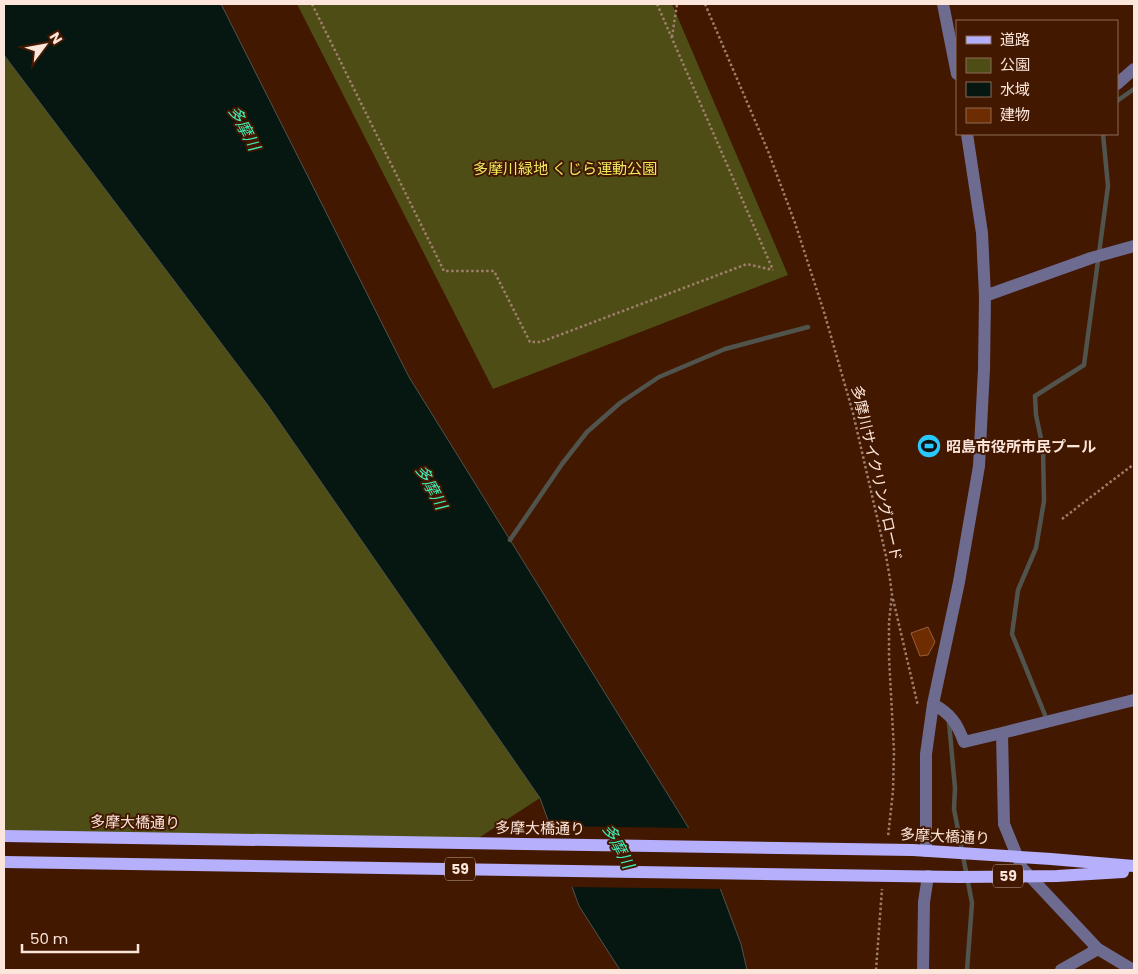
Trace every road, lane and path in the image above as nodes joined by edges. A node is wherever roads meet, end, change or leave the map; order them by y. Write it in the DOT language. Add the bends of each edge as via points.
graph roads {
  1 [pos="312,4"];
  2 [pos="657,4"];
  3 [pos="678,4"];
  4 [pos="705,4"];
  5 [pos="943,4"];
  6 [pos="672,36"];
  7 [pos="956,69"];
  8 [pos="1134,69"];
  9 [pos="1118,83"];
  10 [pos="967,135"];
  11 [pos="1134,246"];
  12 [pos="985,296"];
  13 [pos="1134,464"];
  14 [pos="1062,519"];
  15 [pos="892,595"];
  16 [pos="1134,700"];
  17 [pos="938,706"];
  18 [pos="919,713"];
  19 [pos="1002,733"];
  20 [pos="4,836"];
  21 [pos="888,840"];
  22 [pos="920,850"];
  23 [pos="4,862"];
  24 [pos="1134,866"];
  25 [pos="1134,871"];
  26 [pos="922,876"];
  27 [pos="882,888"];
  28 [pos="1098,949"];
  29 [pos="876,970"];
  30 [pos="923,970"];
  31 [pos="1061,970"];
  32 [pos="1133,970"];
  1 -- 6 [label="path" via="444,271 494,271 530,342 541,342 747,264 773,270"];
  2 -- 6 [label="path"];
  3 -- 6 [label="path"];
  4 -- 15 [label="path, 多摩川サイクリングロード" via="768,151 824,312 853,413"];
  5 -- 7 [label="street"];
  8 -- 9 [label="street"];
  10 -- 12 [label="street" via="982,233"];
  11 -- 12 [label="street"];
  12 -- 17 [label="street" via="979,466"];
  13 -- 14 [label="path"];
  15 -- 18 [label="path"];
  15 -- 21 [label="path, 多摩川サイクリングロード" via="888,657 894,751"];
  16 -- 19 [label="street"];
  17 -- 19 [label="street" via="957,724 964,742"];
  17 -- 22 [label="street" via="926,754"];
  19 -- 28 [label="street" via="1004,824 1022,868"];
  20 -- 22 [label="main road, 多摩大橋通り / 59"];
  22 -- 24 [label="main road, 多摩大橋通り / 59"];
  23 -- 26 [label="main road, 59"];
  25 -- 26 [label="main road, 59" via="1057,876"];
  26 -- 30 [label="street"];
  27 -- 29 [label="path"];
  28 -- 31 [label="street"];
  28 -- 32 [label="street"];
}
